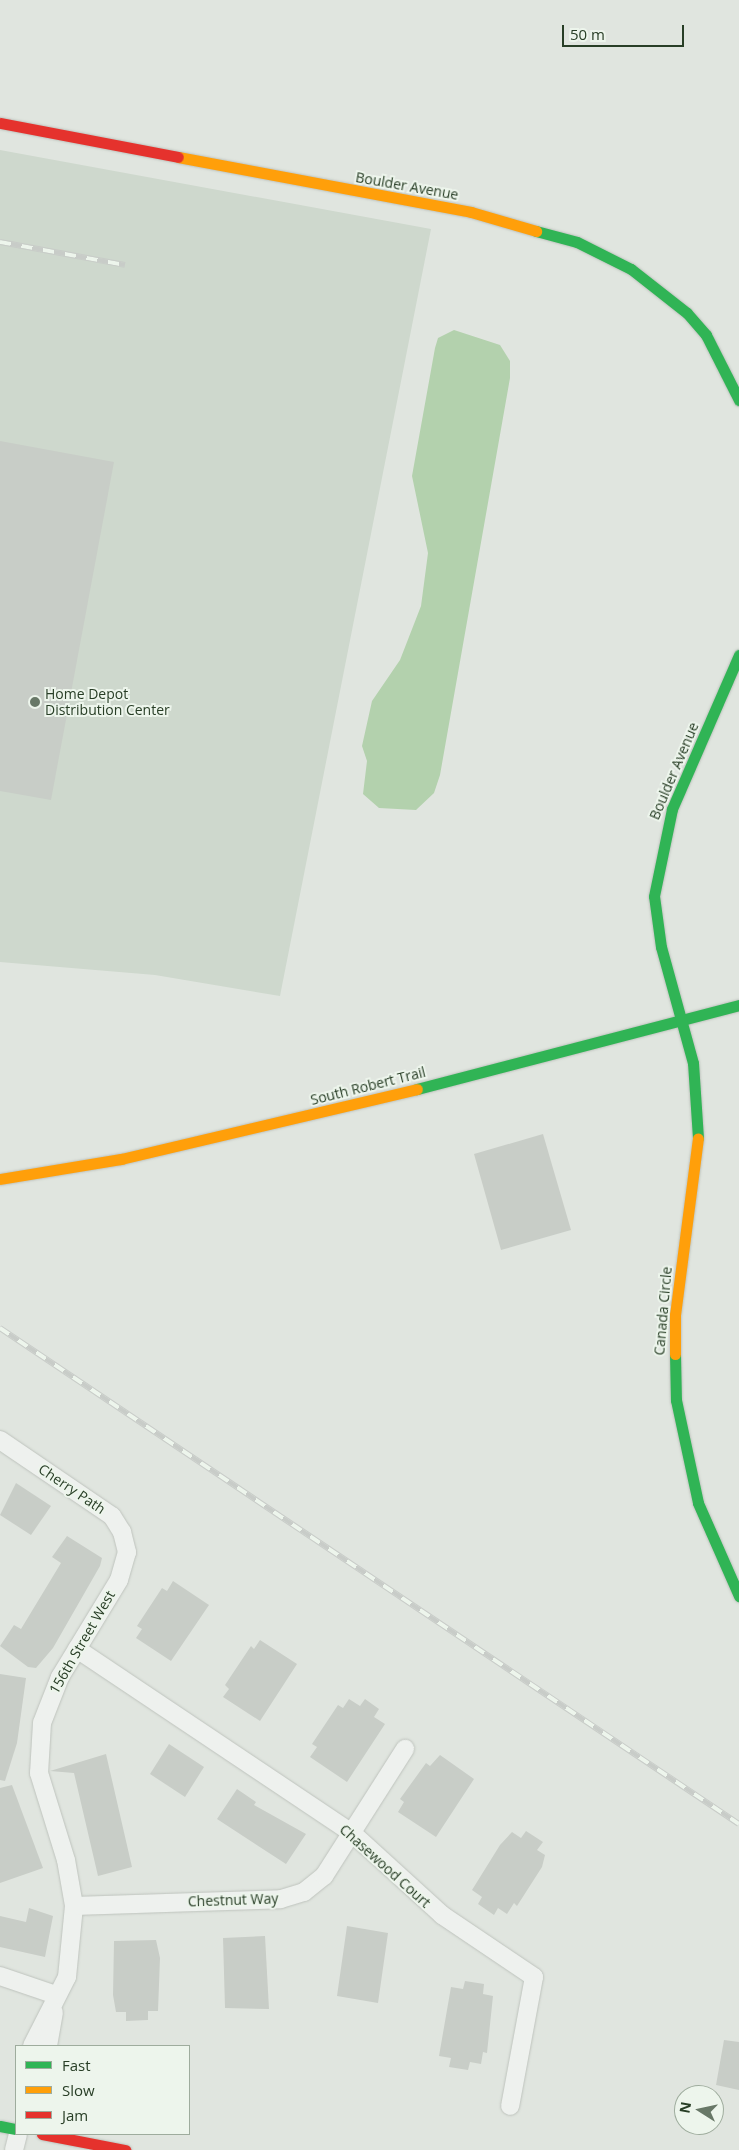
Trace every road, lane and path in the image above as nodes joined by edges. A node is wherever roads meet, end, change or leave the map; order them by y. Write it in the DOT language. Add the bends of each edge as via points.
graph roads {
  1 [pos="0,123"];
  2 [pos="739,400"];
  3 [pos="739,654"];
  4 [pos="739,1004"];
  5 [pos="682,1020"];
  6 [pos="0,1178"];
  7 [pos="0,1440"];
  8 [pos="126,1552"];
  9 [pos="739,1596"];
  10 [pos="77,1649"];
  11 [pos="406,1749"];
  12 [pos="352,1833"];
  13 [pos="74,1906"];
  14 [pos="0,1976"];
  15 [pos="56,1995"];
  16 [pos="32,2045"];
  17 [pos="48,2045"];
  18 [pos="510,2106"];
  19 [pos="0,2126"];
  20 [pos="15,2129"];
  21 [pos="18,2135"];
  22 [pos="47,2135"];
  23 [pos="14,2150"];
  24 [pos="126,2150"];
  1 -- 2 [label="street, Boulder Avenue" via="470,212 577,242 631,269 687,313 711,343"];
  3 -- 5 [label="street, Boulder Avenue" via="672,809 656,870 656,920"];
  4 -- 5 [label="street, South Robert Trail"];
  5 -- 6 [label="street, South Robert Trail" via="196,1143"];
  5 -- 9 [label="street, Canada Circle" via="696,1078 700,1140 675,1315 676,1400 698,1502"];
  7 -- 8 [label="street, Cherry Path" via="112,1516 122,1532"];
  8 -- 10 [label="street, 156th Street West" via="119,1580"];
  10 -- 12 [label="street, Chasewood Court"];
  10 -- 13 [label="street, 156th Street West" via="46,1707 38,1756"];
  11 -- 12 [label="street, Chestnut Way"];
  12 -- 13 [label="street, Chestnut Way" via="324,1876 294,1897"];
  12 -- 18 [label="street, Chasewood Court" via="442,1916 534,1977"];
  13 -- 15 [label="street, 156th Street West" via="71,1960"];
  14 -- 15 [label="street"];
  15 -- 16 [label="street, 156th Street West"];
  15 -- 17 [label="street, 156th Street West"];
  19 -- 20 [label="street"];
  21 -- 23 [label="street"];
  22 -- 24 [label="street"];
}
